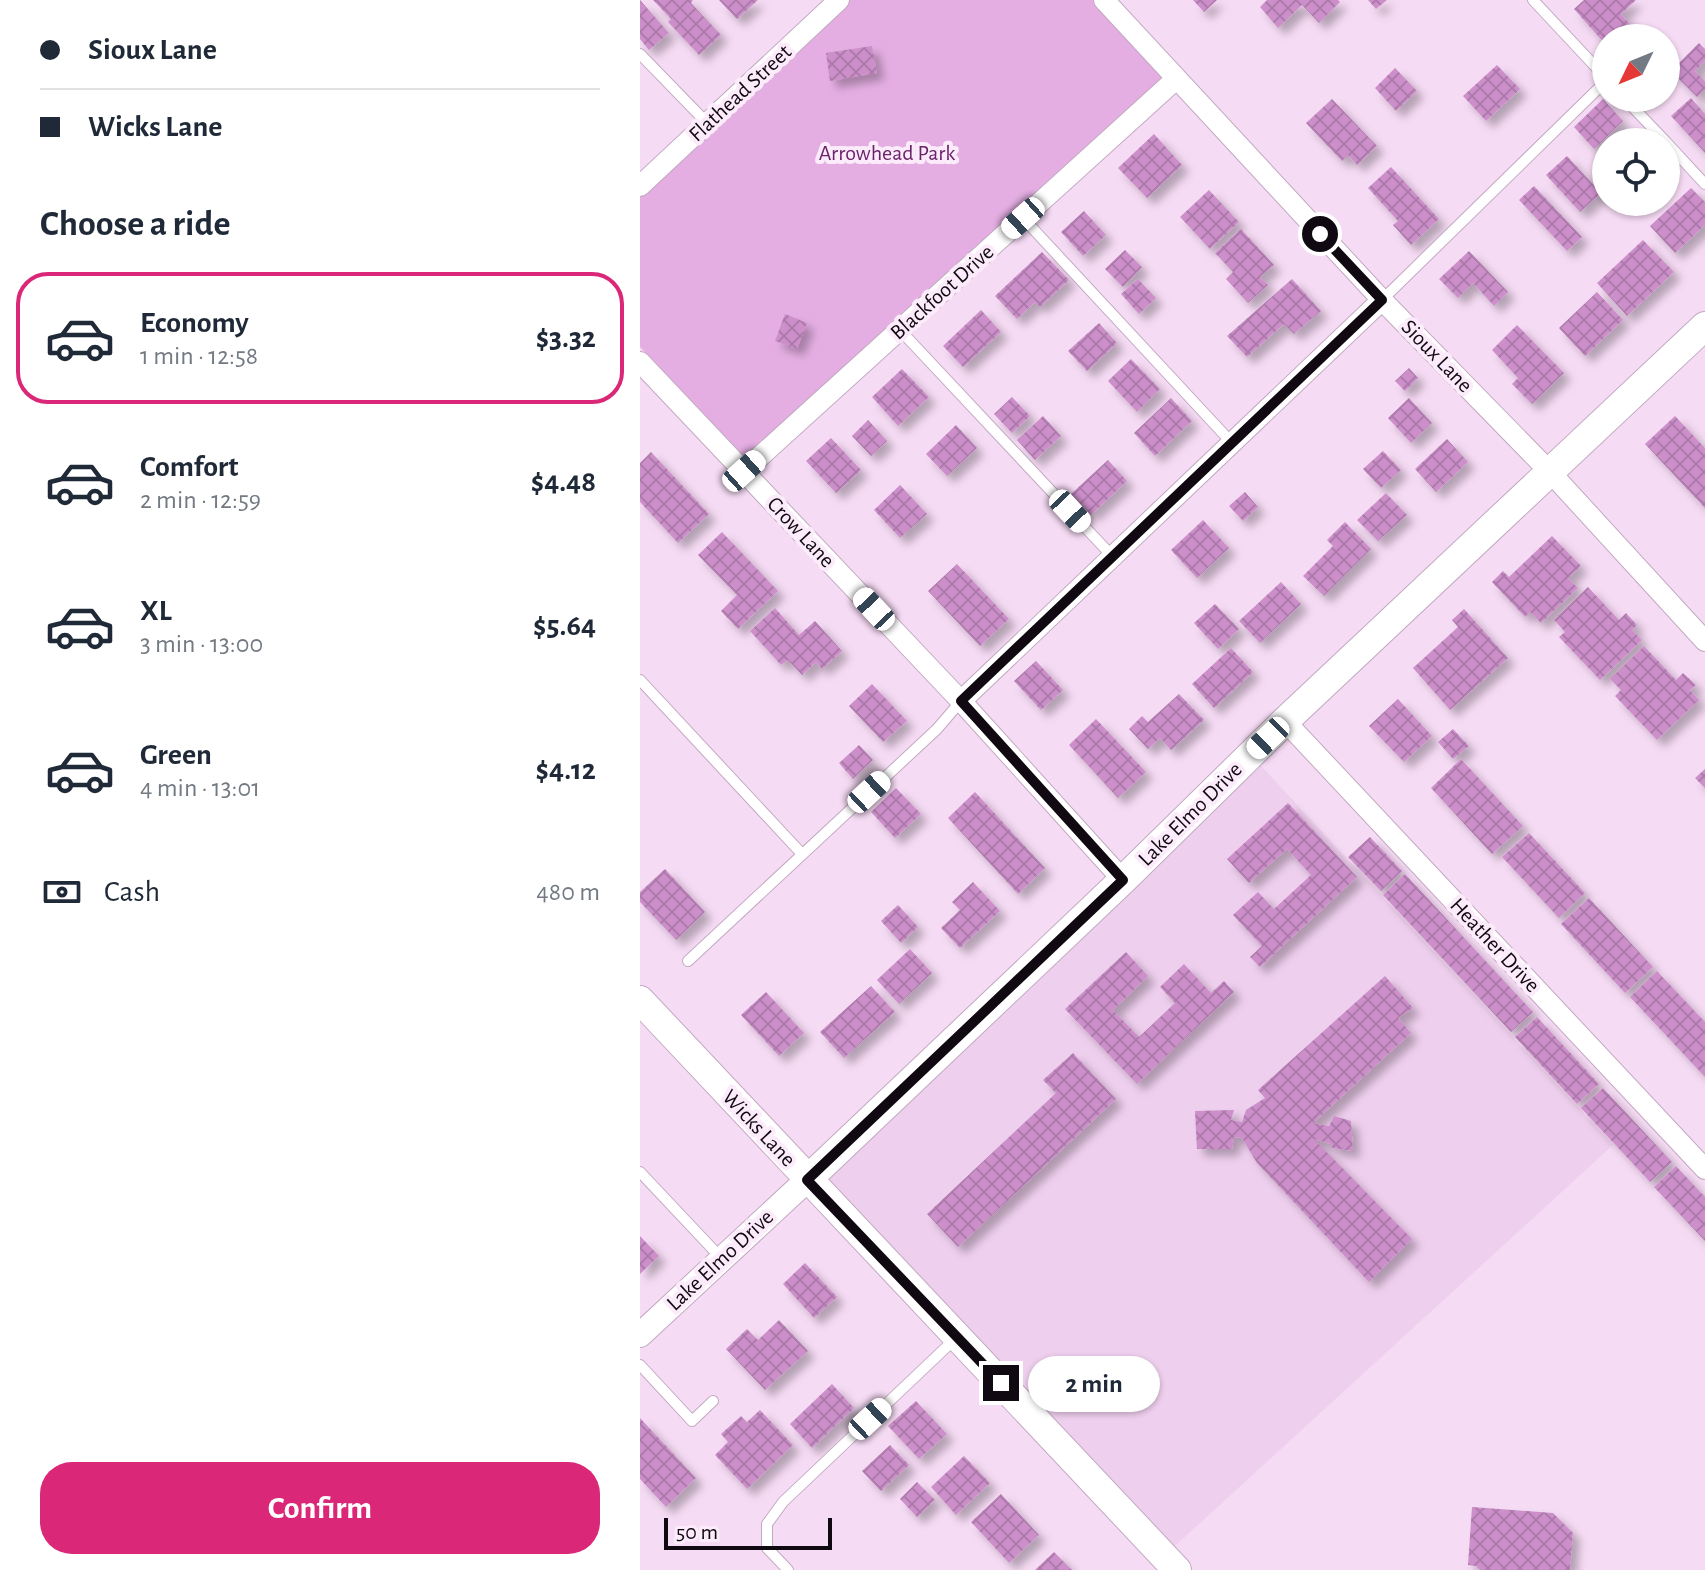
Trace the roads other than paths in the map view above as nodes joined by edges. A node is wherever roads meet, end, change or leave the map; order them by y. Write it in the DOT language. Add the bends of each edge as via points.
graph roads {
  1 [pos="1104,0"];
  2 [pos="1533,0"];
  3 [pos="833,2"];
  4 [pos="640,54"];
  5 [pos="1592,65"];
  6 [pos="1175,80"];
  7 [pos="1592,94"];
  8 [pos="1637,112"];
  9 [pos="707,123"];
  10 [pos="1653,128"];
  11 [pos="1680,157"];
  12 [pos="1705,184"];
  13 [pos="640,186"];
  14 [pos="1023,218"];
  15 [pos="1382,300"];
  16 [pos="1705,326"];
  17 [pos="900,330"];
  18 [pos="640,362"];
  19 [pos="1232,443"];
  20 [pos="744,471"];
  21 [pos="1551,473"];
  22 [pos="1113,557"];
  23 [pos="1705,641"];
  24 [pos="640,680"];
  25 [pos="961,701"];
  26 [pos="1285,721"];
  27 [pos="802,854"];
  28 [pos="1123,880"];
  29 [pos="688,961"];
  30 [pos="640,1000"];
  31 [pos="1705,1169"];
  32 [pos="640,1172"];
  33 [pos="807,1180"];
  34 [pos="722,1259"];
  35 [pos="640,1335"];
  36 [pos="957,1337"];
  37 [pos="640,1365"];
  38 [pos="713,1401"];
  39 [pos="788,1570"];
  40 [pos="1177,1570"];
  1 -- 6 [label="street, Sioux Lane"];
  2 -- 5 [label="lane"];
  3 -- 9 [label="street, Flathead Street"];
  4 -- 9 [label="lane"];
  6 -- 14 [label="street, Blackfoot Drive"];
  6 -- 15 [label="street, Sioux Lane"];
  7 -- 15 [label="lane"];
  8 -- 10 [label="lane"];
  9 -- 13 [label="street, Flathead Street"];
  11 -- 12 [label="lane"];
  14 -- 17 [label="street, Blackfoot Drive"];
  14 -- 19 [label="lane"];
  15 -- 19 [label="street"];
  15 -- 21 [label="street, Sioux Lane"];
  16 -- 21 [label="main road, Lake Elmo Drive"];
  17 -- 20 [label="street, Blackfoot Drive"];
  17 -- 22 [label="lane"];
  18 -- 20 [label="street, Crow Lane"];
  19 -- 22 [label="street"];
  20 -- 25 [label="street, Crow Lane"];
  21 -- 23 [label="street, Sioux Lane"];
  21 -- 26 [label="main road, Lake Elmo Drive"];
  22 -- 25 [label="street"];
  24 -- 27 [label="lane"];
  25 -- 27 [label="lane"];
  25 -- 28 [label="street, Crow Lane"];
  26 -- 28 [label="main road, Lake Elmo Drive"];
  26 -- 31 [label="street, Heather Drive"];
  27 -- 29 [label="lane"];
  28 -- 33 [label="main road, Lake Elmo Drive"];
  30 -- 33 [label="main road, Wicks Lane"];
  32 -- 34 [label="lane"];
  33 -- 34 [label="street, Lake Elmo Drive"];
  33 -- 36 [label="main road, Wicks Lane"];
  34 -- 35 [label="street, Lake Elmo Drive"];
  36 -- 39 [label="lane" via="783,1502 767,1524 767,1548"];
  36 -- 40 [label="main road, Wicks Lane"];
  37 -- 38 [label="lane" via="692,1421"];
}
